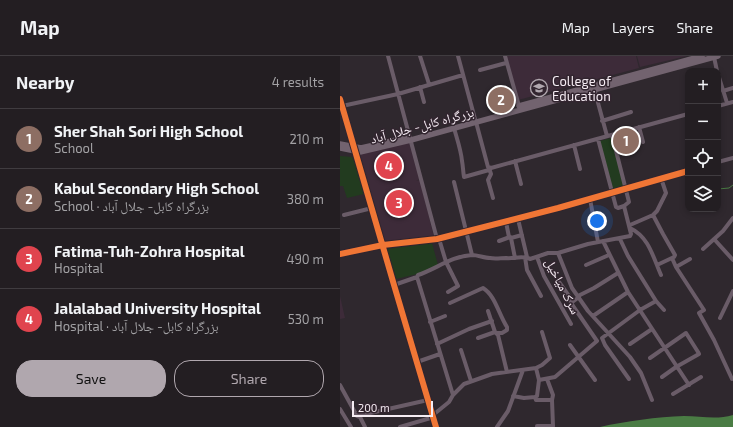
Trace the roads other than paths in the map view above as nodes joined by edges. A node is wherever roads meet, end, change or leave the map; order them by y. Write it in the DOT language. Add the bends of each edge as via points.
graph roads {
  1 [pos="388,56"];
  2 [pos="420,56"];
  3 [pos="458,56"];
  4 [pos="505,56"];
  5 [pos="702,56"];
  6 [pos="716,57"];
  7 [pos="506,63"];
  8 [pos="717,68"];
  9 [pos="480,70"];
  10 [pos="463,75"];
  11 [pos="429,84"];
  12 [pos="721,84"];
  13 [pos="420,87"];
  14 [pos="593,87"];
  15 [pos="733,88"];
  16 [pos="723,91"];
  17 [pos="398,94"];
  18 [pos="340,99"];
  19 [pos="424,102"];
  20 [pos="733,102"];
  21 [pos="727,103"];
  22 [pos="721,105"];
  23 [pos="342,106"];
  24 [pos="519,106"];
  25 [pos="631,112"];
  26 [pos="685,115"];
  27 [pos="475,120"];
  28 [pos="602,121"];
  29 [pos="639,127"];
  30 [pos="454,128"];
  31 [pos="612,135"];
  32 [pos="607,136"];
  33 [pos="598,138"];
  34 [pos="410,139"];
  35 [pos="643,142"];
  36 [pos="340,144"];
  37 [pos="574,145"];
  38 [pos="340,148"];
  39 [pos="355,149"];
  40 [pos="733,158"];
  41 [pos="515,161"];
  42 [pos="721,161"];
  43 [pos="489,168"];
  44 [pos="580,169"];
  45 [pos="685,172"];
  46 [pos="662,178"];
  47 [pos="454,182"];
  48 [pos="521,184"];
  49 [pos="626,188"];
  50 [pos="613,192"];
  51 [pos="493,198"];
  52 [pos="590,199"];
  53 [pos="624,206"];
  54 [pos="372,208"];
  55 [pos="344,215"];
  56 [pos="653,215"];
  57 [pos="733,218"];
  58 [pos="518,219"];
  59 [pos="506,222"];
  60 [pos="630,226"];
  61 [pos="467,232"];
  62 [pos="522,235"];
  63 [pos="510,238"];
  64 [pos="620,238"];
  65 [pos="438,239"];
  66 [pos="714,239"];
  67 [pos="499,241"];
  68 [pos="603,241"];
  69 [pos="598,242"];
  70 [pos="382,245"];
  71 [pos="703,249"];
  72 [pos="558,252"];
  73 [pos="340,254"];
  74 [pos="472,255"];
  75 [pos="609,255"];
  76 [pos="526,257"];
  77 [pos="537,257"];
  78 [pos="516,258"];
  79 [pos="672,258"];
  80 [pos="690,259"];
  81 [pos="733,260"];
  82 [pos="446,262"];
  83 [pos="586,265"];
  84 [pos="657,265"];
  85 [pos="676,267"];
  86 [pos="618,273"];
  87 [pos="661,275"];
  88 [pos="417,277"];
  89 [pos="558,282"];
  90 [pos="394,285"];
  91 [pos="733,291"];
  92 [pos="448,292"];
  93 [pos="628,292"];
  94 [pos="541,296"];
  95 [pos="578,296"];
  96 [pos="656,301"];
  97 [pos="450,303"];
  98 [pos="571,303"];
  99 [pos="640,310"];
  100 [pos="664,310"];
  101 [pos="488,311"];
  102 [pos="444,316"];
  103 [pos="593,316"];
  104 [pos="720,318"];
  105 [pos="492,321"];
  106 [pos="430,322"];
  107 [pos="571,324"];
  108 [pos="652,329"];
  109 [pos="542,332"];
  110 [pos="496,333"];
  111 [pos="609,333"];
  112 [pos="478,338"];
  113 [pos="437,344"];
  114 [pos="630,344"];
  115 [pos="570,345"];
  116 [pos="664,348"];
  117 [pos="461,350"];
  118 [pos="440,354"];
  119 [pos="579,357"];
  120 [pos="650,358"];
  121 [pos="417,362"];
  122 [pos="676,367"];
  123 [pos="536,368"];
  124 [pos="523,370"];
  125 [pos="507,372"];
  126 [pos="662,377"];
  127 [pos="701,377"];
  128 [pos="547,379"];
  129 [pos="629,379"];
  130 [pos="732,379"];
  131 [pos="539,380"];
  132 [pos="595,380"];
  133 [pos="471,381"];
  134 [pos="340,385"];
  135 [pos="689,385"];
  136 [pos="673,394"];
  137 [pos="453,395"];
  138 [pos="513,396"];
  139 [pos="535,397"];
  140 [pos="428,400"];
  141 [pos="552,400"];
  142 [pos="652,400"];
  143 [pos="340,410"];
  144 [pos="357,416"];
  145 [pos="433,416"];
  146 [pos="537,426"];
  147 [pos="351,427"];
  148 [pos="365,427"];
  149 [pos="400,427"];
  150 [pos="436,427"];
  151 [pos="497,427"];
  1 -- 17 [label="street"];
  2 -- 11 [label="street"];
  3 -- 10 [label="street"];
  4 -- 7 [label="street"];
  5 -- 14 [label="highway, بزرگراه کابل- جلال آباد"];
  6 -- 8 [label="street"];
  6 -- 14 [label="highway, بزرگراه کابل- جلال آباد"];
  7 -- 9 [label="street"];
  7 -- 24 [label="street"];
  10 -- 11 [label="street"];
  10 -- 27 [label="street"];
  11 -- 13 [label="street"];
  12 -- 16 [label="street"];
  13 -- 17 [label="street"];
  13 -- 19 [label="street"];
  14 -- 24 [label="highway, بزرگراه کابل- جلال آباد"];
  14 -- 27 [label="highway, بزرگراه کابل- جلال آباد"];
  14 -- 28 [label="street"];
  15 -- 16 [label="street"];
  16 -- 21 [label="street"];
  17 -- 23 [label="street"];
  17 -- 34 [label="street"];
  18 -- 23 [label="street"];
  20 -- 21 [label="street"];
  21 -- 22 [label="street"];
  23 -- 39 [label="street"];
  24 -- 27 [label="highway, بزرگراه کابل- جلال آباد"];
  25 -- 28 [label="street"];
  26 -- 29 [label="street"];
  27 -- 30 [label="highway, بزرگراه کابل- جلال آباد"];
  27 -- 34 [label="highway, بزرگراه کابل- جلال آباد"];
  27 -- 43 [label="street"];
  28 -- 32 [label="street"];
  29 -- 31 [label="street"];
  29 -- 35 [label="street"];
  30 -- 34 [label="highway, بزرگراه کابل- جلال آباد"];
  30 -- 43 [label="street" via="464,177"];
  31 -- 32 [label="street"];
  31 -- 49 [label="street"];
  32 -- 33 [label="street"];
  33 -- 37 [label="street"];
  33 -- 50 [label="street"];
  34 -- 39 [label="highway, بزرگراه کابل- جلال آباد" via="366,151"];
  34 -- 65 [label="street"];
  36 -- 39 [label="highway, بزرگراه کابل- جلال آباد"];
  37 -- 41 [label="street"];
  37 -- 44 [label="street"];
  38 -- 39 [label="highway, بزرگراه کابل- جلال آباد"];
  39 -- 54 [label="street"];
  40 -- 42 [label="street"];
  41 -- 43 [label="street"];
  41 -- 48 [label="street"];
  43 -- 51 [label="street" via="491,174 488,180"];
  45 -- 46 [label="street"];
  46 -- 49 [label="street"];
  46 -- 56 [label="street" via="666,193"];
  47 -- 61 [label="street"];
  49 -- 50 [label="street"];
  49 -- 53 [label="street" via="629,202"];
  50 -- 52 [label="street"];
  50 -- 53 [label="street" via="617,208"];
  52 -- 58 [label="street" via="576,205"];
  52 -- 69 [label="street"];
  53 -- 60 [label="street"];
  54 -- 55 [label="street"];
  54 -- 70 [label="street"];
  56 -- 60 [label="street"];
  56 -- 79 [label="street" via="675,255"];
  57 -- 66 [label="street"];
  58 -- 59 [label="street"];
  58 -- 62 [label="street"];
  59 -- 61 [label="street"];
  59 -- 63 [label="street"];
  60 -- 64 [label="street" via="630,236"];
  60 -- 84 [label="street" via="649,246"];
  61 -- 65 [label="street"];
  61 -- 74 [label="street"];
  62 -- 63 [label="street"];
  62 -- 76 [label="street"];
  63 -- 67 [label="street"];
  63 -- 78 [label="street"];
  64 -- 68 [label="street"];
  64 -- 96 [label="street"];
  65 -- 70 [label="street"];
  65 -- 82 [label="street"];
  66 -- 71 [label="street"];
  66 -- 81 [label="street"];
  68 -- 69 [label="street"];
  68 -- 75 [label="street"];
  69 -- 72 [label="street"];
  70 -- 73 [label="street"];
  70 -- 90 [label="street"];
  72 -- 77 [label="street"];
  72 -- 95 [label="street" via="568,280"];
  74 -- 78 [label="street"];
  74 -- 82 [label="street"];
  75 -- 83 [label="street"];
  75 -- 86 [label="street"];
  76 -- 77 [label="street"];
  76 -- 78 [label="street"];
  76 -- 94 [label="street" via="527,270"];
  77 -- 107 [label="street, سرک میاخیل" via="544,276"];
  79 -- 84 [label="street"];
  79 -- 85 [label="street"];
  80 -- 85 [label="street"];
  82 -- 88 [label="street"];
  82 -- 92 [label="street" via="458,286"];
  84 -- 87 [label="street"];
  85 -- 130 [label="street" via="704,310 699,313"];
  86 -- 93 [label="street"];
  86 -- 95 [label="street"];
  88 -- 90 [label="street"];
  88 -- 106 [label="street"];
  89 -- 98 [label="street"];
  90 -- 121 [label="street"];
  91 -- 104 [label="street"];
  93 -- 99 [label="street"];
  93 -- 103 [label="street"];
  95 -- 98 [label="street"];
  95 -- 103 [label="street"];
  96 -- 99 [label="street"];
  96 -- 100 [label="street"];
  97 -- 110 [label="street" via="483,288 491,295 507,327 502,333"];
  98 -- 119 [label="street" via="597,341"];
  99 -- 108 [label="street"];
  99 -- 111 [label="street"];
  101 -- 105 [label="street"];
  102 -- 106 [label="street"];
  103 -- 111 [label="street"];
  105 -- 110 [label="street"];
  105 -- 113 [label="street"];
  106 -- 113 [label="street"];
  108 -- 114 [label="street"];
  108 -- 116 [label="street"];
  109 -- 123 [label="street" via="550,358"];
  110 -- 112 [label="street"];
  110 -- 125 [label="street"];
  111 -- 129 [label="street" via="602,339"];
  111 -- 142 [label="street" via="630,357"];
  113 -- 118 [label="street"];
  115 -- 119 [label="street"];
  116 -- 120 [label="street"];
  116 -- 122 [label="street"];
  116 -- 122 [label="street" via="686,333 699,354"];
  117 -- 133 [label="street"];
  118 -- 121 [label="street"];
  118 -- 137 [label="street"];
  119 -- 128 [label="street" via="555,378"];
  119 -- 132 [label="street"];
  121 -- 140 [label="street"];
  122 -- 126 [label="street"];
  122 -- 135 [label="street"];
  123 -- 124 [label="street"];
  123 -- 131 [label="street"];
  124 -- 125 [label="street"];
  124 -- 138 [label="street"];
  125 -- 133 [label="street"];
  127 -- 135 [label="street"];
  128 -- 131 [label="street"];
  128 -- 141 [label="street" via="553,395"];
  131 -- 139 [label="street" via="539,391"];
  133 -- 137 [label="street"];
  134 -- 144 [label="street"];
  135 -- 136 [label="street"];
  137 -- 145 [label="street"];
  138 -- 139 [label="street"];
  138 -- 151 [label="street" via="508,411"];
  139 -- 141 [label="street" via="536,400"];
  140 -- 144 [label="street"];
  140 -- 145 [label="street"];
  141 -- 146 [label="street" via="553,426"];
  143 -- 147 [label="street"];
  144 -- 148 [label="street"];
  145 -- 149 [label="street"];
  145 -- 150 [label="street"];
}
